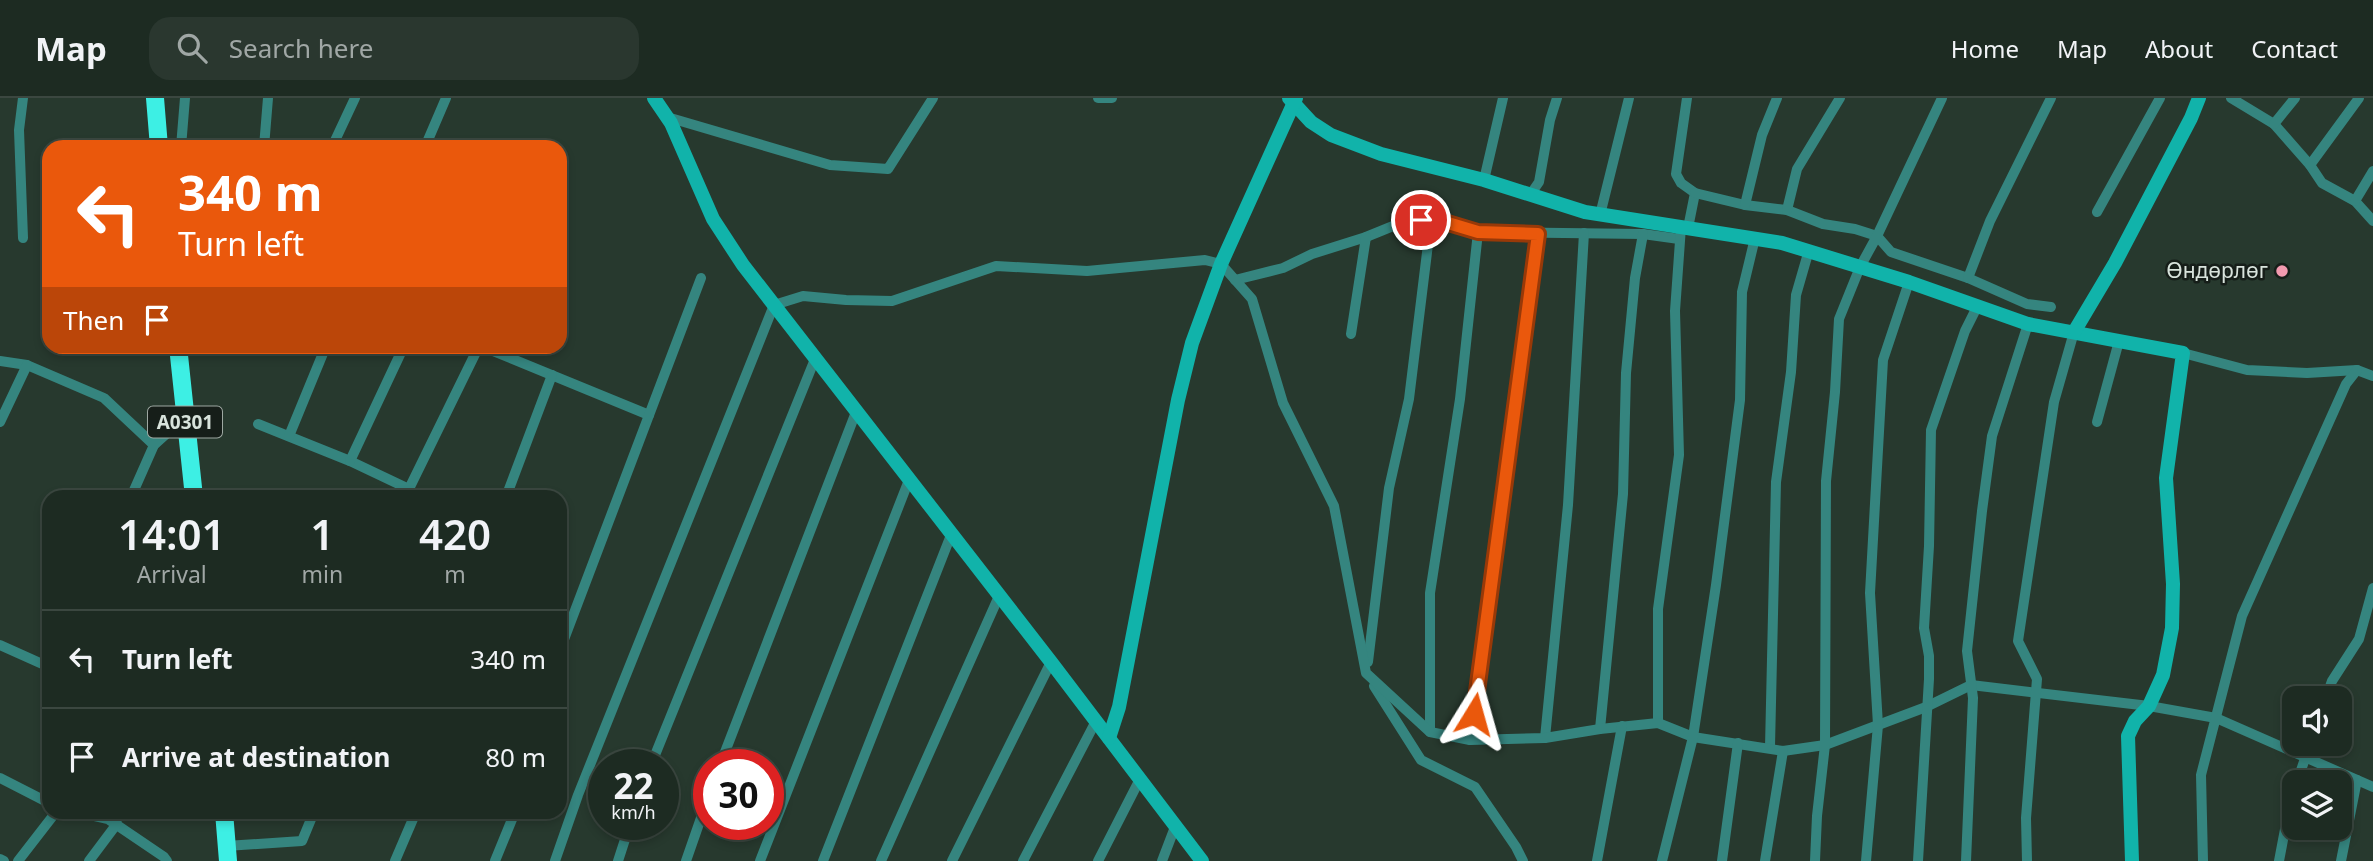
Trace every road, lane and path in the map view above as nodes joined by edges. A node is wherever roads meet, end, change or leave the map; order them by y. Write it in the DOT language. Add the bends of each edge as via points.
graph roads {
  1 [pos="23,98"];
  2 [pos="155,98"];
  3 [pos="185,98"];
  4 [pos="268,98"];
  5 [pos="355,98"];
  6 [pos="446,98"];
  7 [pos="654,98"];
  8 [pos="933,98"];
  9 [pos="1098,98"];
  10 [pos="1112,98"];
  11 [pos="1503,98"];
  12 [pos="1557,98"];
  13 [pos="1629,98"];
  14 [pos="1687,98"];
  15 [pos="1777,98"];
  16 [pos="1840,98"];
  17 [pos="1941,98"];
  18 [pos="2051,98"];
  19 [pos="2160,98"];
  20 [pos="2199,98"];
  21 [pos="2231,98"];
  22 [pos="2295,98"];
  23 [pos="2359,98"];
  24 [pos="1293,100"];
  25 [pos="667,117"];
  26 [pos="2274,124"];
  27 [pos="158,140"];
  28 [pos="182,140"];
  29 [pos="265,140"];
  30 [pos="335,140"];
  31 [pos="428,140"];
  32 [pos="2309,165"];
  33 [pos="2373,170"];
  34 [pos="1483,180"];
  35 [pos="1695,193"];
  36 [pos="1530,195"];
  37 [pos="2355,201"];
  38 [pos="1745,205"];
  39 [pos="1787,210"];
  40 [pos="2097,212"];
  41 [pos="1600,215"];
  42 [pos="1431,220"];
  43 [pos="2373,221"];
  44 [pos="1683,231"];
  45 [pos="1478,232"];
  46 [pos="1584,233"];
  47 [pos="1538,234"];
  48 [pos="1643,234"];
  49 [pos="1877,236"];
  50 [pos="1366,237"];
  51 [pos="1755,237"];
  52 [pos="23,238"];
  53 [pos="1809,250"];
  54 [pos="1221,264"];
  55 [pos="1860,267"];
  56 [pos="701,278"];
  57 [pos="1968,278"];
  58 [pos="1235,280"];
  59 [pos="1909,282"];
  60 [pos="774,305"];
  61 [pos="1977,307"];
  62 [pos="2051,307"];
  63 [pos="2028,324"];
  64 [pos="2074,332"];
  65 [pos="1351,334"];
  66 [pos="2119,341"];
  67 [pos="2183,353"];
  68 [pos="179,354"];
  69 [pos="323,354"];
  70 [pos="400,354"];
  71 [pos="476,354"];
  72 [pos="507,354"];
  73 [pos="815,359"];
  74 [pos="0,361"];
  75 [pos="27,365"];
  76 [pos="2357,370"];
  77 [pos="552,376"];
  78 [pos="2373,376"];
  79 [pos="856,412"];
  80 [pos="649,415"];
  81 [pos="185,417"];
  82 [pos="0,422"];
  83 [pos="2097,422"];
  84 [pos="258,424"];
  85 [pos="289,436"];
  86 [pos="153,445"];
  87 [pos="350,461"];
  88 [pos="909,480"];
  89 [pos="134,490"];
  90 [pos="193,490"];
  91 [pos="402,490"];
  92 [pos="408,490"];
  93 [pos="509,490"];
  94 [pos="951,535"];
  95 [pos="2373,588"];
  96 [pos="999,596"];
  97 [pos="567,632"];
  98 [pos="0,645"];
  99 [pos="1051,662"];
  100 [pos="42,664"];
  101 [pos="1367,673"];
  102 [pos="1971,685"];
  103 [pos="2330,686"];
  104 [pos="2035,694"];
  105 [pos="2149,706"];
  106 [pos="1926,707"];
  107 [pos="2216,718"];
  108 [pos="1096,721"];
  109 [pos="1658,723"];
  110 [pos="1878,725"];
  111 [pos="1622,726"];
  112 [pos="1600,729"];
  113 [pos="1430,732"];
  114 [pos="1693,737"];
  115 [pos="1109,738"];
  116 [pos="1545,738"];
  117 [pos="1470,740"];
  118 [pos="1738,743"];
  119 [pos="1825,745"];
  120 [pos="1769,747"];
  121 [pos="657,749"];
  122 [pos="726,749"];
  123 [pos="1783,751"];
  124 [pos="2305,757"];
  125 [pos="2301,770"];
  126 [pos="0,778"];
  127 [pos="1140,779"];
  128 [pos="2357,780"];
  129 [pos="2373,787"];
  130 [pos="42,799"];
  131 [pos="51,819"];
  132 [pos="108,819"];
  133 [pos="117,819"];
  134 [pos="224,819"];
  135 [pos="311,819"];
  136 [pos="413,819"];
  137 [pos="512,819"];
  138 [pos="116,825"];
  139 [pos="1175,827"];
  140 [pos="625,840"];
  141 [pos="693,840"];
  142 [pos="2283,840"];
  143 [pos="227,854"];
  144 [pos="164,860"];
  145 [pos="19,861"];
  146 [pos="89,861"];
  147 [pos="395,861"];
  148 [pos="495,861"];
  149 [pos="555,861"];
  150 [pos="618,861"];
  151 [pos="686,861"];
  152 [pos="760,861"];
  153 [pos="823,861"];
  154 [pos="881,861"];
  155 [pos="952,861"];
  156 [pos="1023,861"];
  157 [pos="1098,861"];
  158 [pos="1162,861"];
  159 [pos="1202,861"];
  160 [pos="1523,861"];
  161 [pos="1597,861"];
  162 [pos="1662,861"];
  163 [pos="1723,861"];
  164 [pos="1765,861"];
  165 [pos="1815,861"];
  166 [pos="1866,861"];
  167 [pos="1918,861"];
  168 [pos="1966,861"];
  169 [pos="2027,861"];
  170 [pos="2132,861"];
  171 [pos="2203,861"];
  172 [pos="2279,861"];
  173 [pos="2341,861"];
  1 -- 52 [label="street" via="19,130"];
  2 -- 27 [label="highway"];
  3 -- 28 [label="street"];
  4 -- 29 [label="street"];
  5 -- 30 [label="street"];
  6 -- 31 [label="street"];
  7 -- 25 [label="street"];
  8 -- 25 [label="street" via="888,169 830,165"];
  9 -- 10 [label="street"];
  11 -- 34 [label="street"];
  12 -- 36 [label="street" via="1539,182"];
  13 -- 41 [label="street"];
  14 -- 35 [label="street" via="1676,174"];
  15 -- 38 [label="street" via="1762,135"];
  16 -- 39 [label="street" via="1797,169"];
  17 -- 49 [label="street"];
  18 -- 57 [label="street" via="1990,221"];
  19 -- 40 [label="street"];
  20 -- 64 [label="street" via="2115,263"];
  21 -- 26 [label="street"];
  22 -- 26 [label="street"];
  23 -- 32 [label="street"];
  24 -- 34 [label="street" via="1311,122 1331,135 1381,154"];
  24 -- 54 [label="street"];
  25 -- 60 [label="street" via="713,219"];
  26 -- 32 [label="street"];
  32 -- 37 [label="street" via="2322,183"];
  33 -- 37 [label="street"];
  34 -- 36 [label="street"];
  35 -- 38 [label="street"];
  35 -- 44 [label="street"];
  36 -- 41 [label="street"];
  37 -- 43 [label="street"];
  38 -- 39 [label="street"];
  39 -- 49 [label="street"];
  41 -- 44 [label="street"];
  42 -- 45 [label="street"];
  42 -- 50 [label="street" via="1398,224"];
  42 -- 101 [label="street" via="1409,399 1388,488"];
  44 -- 48 [label="street"];
  44 -- 51 [label="street"];
  44 -- 109 [label="street" via="1675,311 1679,455 1658,609"];
  45 -- 47 [label="street"];
  45 -- 113 [label="street" via="1460,399 1430,593"];
  46 -- 47 [label="street"];
  46 -- 48 [label="street"];
  46 -- 116 [label="street" via="1568,505"];
  47 -- 117 [label="street"];
  48 -- 112 [label="street" via="1626,373 1623,494"];
  49 -- 55 [label="street"];
  49 -- 57 [label="street" via="1891,252"];
  50 -- 58 [label="street" via="1283,268"];
  50 -- 65 [label="street"];
  51 -- 53 [label="street"];
  51 -- 114 [label="street" via="1742,292 1740,400"];
  53 -- 55 [label="street"];
  53 -- 120 [label="street" via="1796,295 1776,482"];
  54 -- 58 [label="street"];
  54 -- 60 [label="street" via="1205,260 1087,271 996,266 892,301 803,296"];
  54 -- 115 [label="street" via="1192,343 1178,400 1119,707"];
  55 -- 59 [label="street"];
  55 -- 119 [label="street" via="1839,319 1826,481"];
  56 -- 80 [label="street"];
  57 -- 62 [label="street" via="2027,304"];
  58 -- 101 [label="street" via="1252,299 1283,403 1334,506"];
  59 -- 61 [label="street"];
  59 -- 110 [label="street" via="1883,360 1870,593"];
  60 -- 73 [label="street"];
  60 -- 149 [label="street"];
  61 -- 63 [label="street"];
  61 -- 106 [label="street" via="1931,430"];
  63 -- 64 [label="street"];
  63 -- 102 [label="street" via="1993,436 1966,651"];
  64 -- 66 [label="street"];
  64 -- 104 [label="street" via="2054,402 2018,641 2036,679"];
  66 -- 67 [label="street"];
  66 -- 83 [label="street"];
  67 -- 76 [label="street" via="2248,370"];
  67 -- 105 [label="street" via="2166,478 2172,628 2163,675"];
  68 -- 81 [label="highway, A0301"];
  69 -- 85 [label="street"];
  70 -- 87 [label="street"];
  71 -- 92 [label="street"];
  72 -- 77 [label="street"];
  73 -- 79 [label="street"];
  73 -- 121 [label="street"];
  74 -- 75 [label="street"];
  75 -- 82 [label="street"];
  75 -- 86 [label="street" via="104,398"];
  76 -- 78 [label="street"];
  76 -- 107 [label="street" via="2346,384 2242,617"];
  77 -- 80 [label="street"];
  77 -- 93 [label="street"];
  79 -- 88 [label="street"];
  79 -- 122 [label="street"];
  80 -- 97 [label="street"];
  81 -- 86 [label="street"];
  81 -- 90 [label="highway, A0301"];
  84 -- 85 [label="street"];
  85 -- 87 [label="street"];
  86 -- 89 [label="street"];
  87 -- 91 [label="street"];
  88 -- 94 [label="street"];
  88 -- 152 [label="street"];
  94 -- 96 [label="street"];
  94 -- 153 [label="street"];
  95 -- 103 [label="street" via="2359,639"];
  96 -- 99 [label="street"];
  96 -- 154 [label="street"];
  98 -- 100 [label="street"];
  99 -- 108 [label="street"];
  99 -- 155 [label="street"];
  101 -- 113 [label="street"];
  101 -- 160 [label="street" via="1421,760 1475,787"];
  102 -- 104 [label="street"];
  102 -- 106 [label="street"];
  102 -- 168 [label="street"];
  104 -- 105 [label="street"];
  104 -- 169 [label="street"];
  105 -- 107 [label="street"];
  105 -- 170 [label="street" via="2128,736"];
  106 -- 110 [label="street"];
  106 -- 167 [label="street"];
  107 -- 124 [label="street"];
  107 -- 171 [label="street" via="2201,775"];
  108 -- 115 [label="street"];
  108 -- 156 [label="street"];
  109 -- 111 [label="street"];
  109 -- 114 [label="street"];
  110 -- 119 [label="street"];
  110 -- 166 [label="street"];
  111 -- 112 [label="street"];
  111 -- 161 [label="street"];
  112 -- 116 [label="street"];
  113 -- 117 [label="street"];
  114 -- 118 [label="street"];
  114 -- 162 [label="street"];
  115 -- 127 [label="street"];
  116 -- 117 [label="street"];
  118 -- 120 [label="street"];
  118 -- 163 [label="street"];
  119 -- 123 [label="street"];
  119 -- 165 [label="street"];
  120 -- 123 [label="street"];
  123 -- 164 [label="street"];
  124 -- 125 [label="street"];
  124 -- 128 [label="street"];
  126 -- 130 [label="street"];
  127 -- 139 [label="street"];
  127 -- 157 [label="street"];
  128 -- 129 [label="street"];
  128 -- 173 [label="street"];
  131 -- 145 [label="street"];
  132 -- 138 [label="street"];
  133 -- 138 [label="street"];
  134 -- 143 [label="highway"];
  135 -- 143 [label="street" via="302,841"];
  136 -- 147 [label="street"];
  137 -- 148 [label="street"];
  138 -- 144 [label="street"];
  138 -- 146 [label="street"];
  139 -- 158 [label="street"];
  139 -- 159 [label="street"];
  140 -- 150 [label="street"];
  141 -- 151 [label="street"];
  142 -- 172 [label="street"];
}
